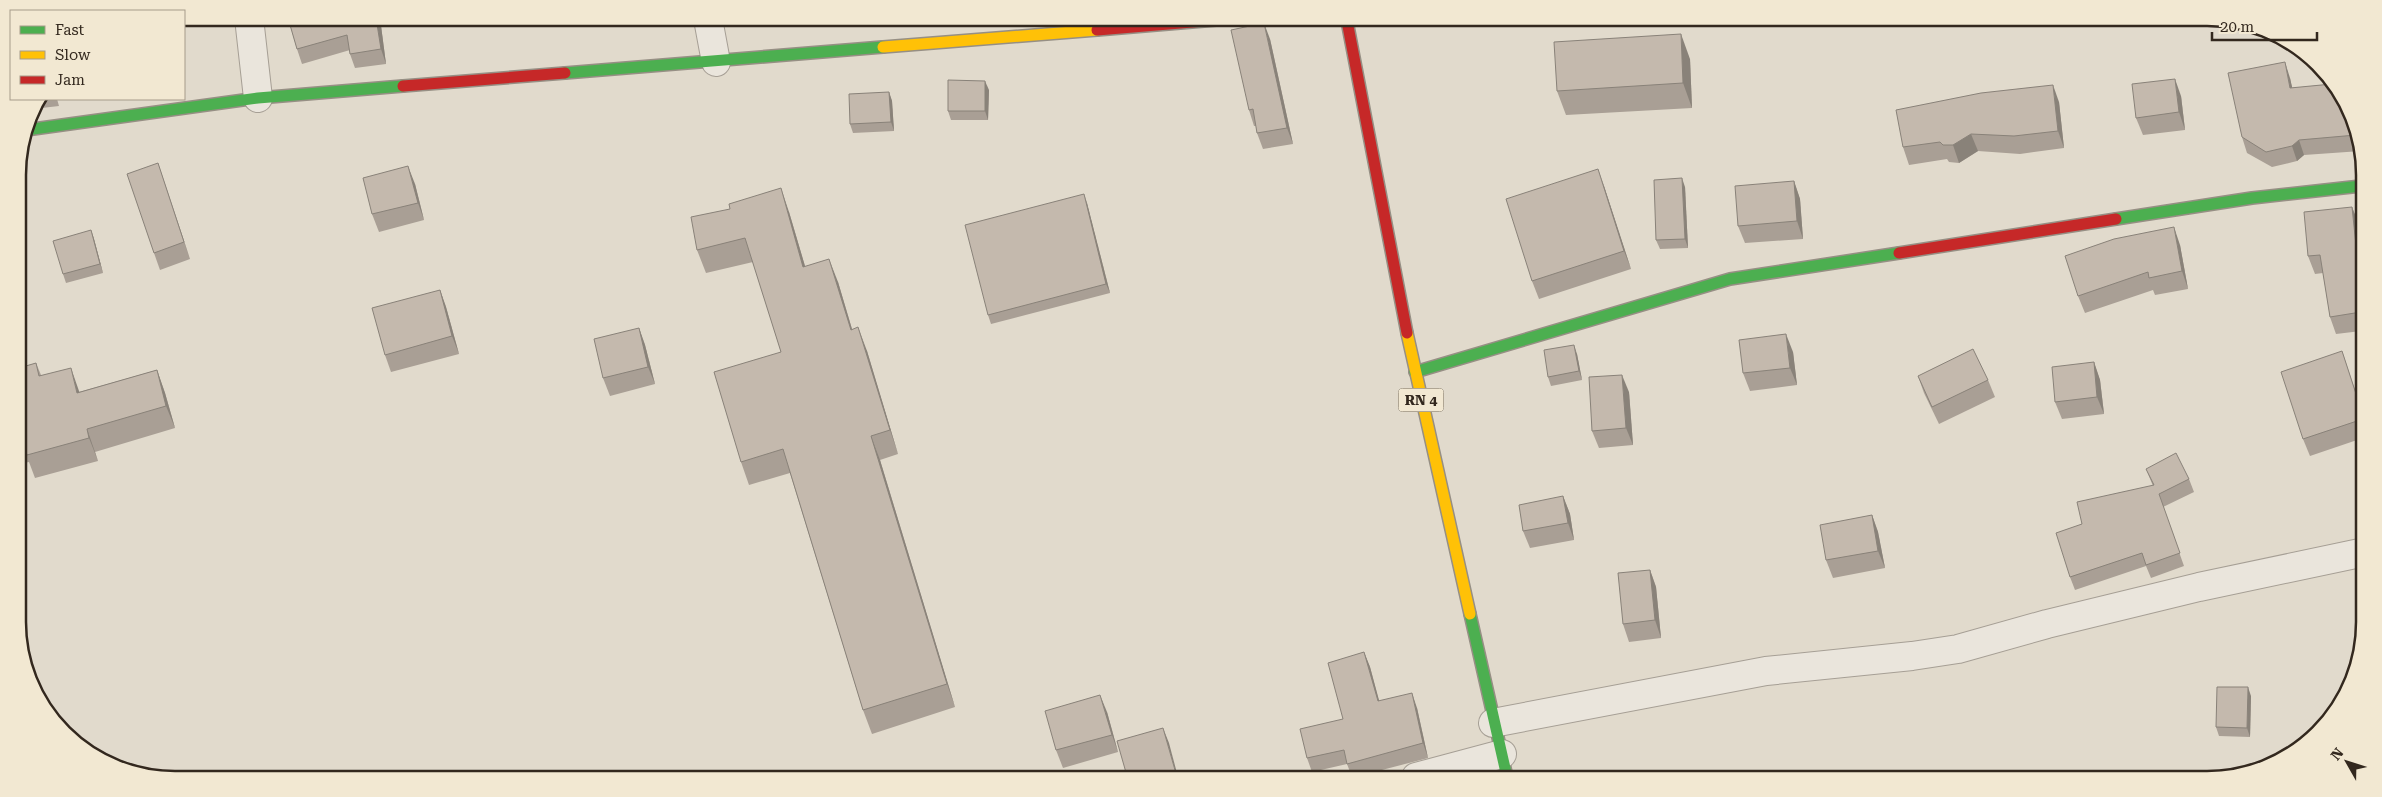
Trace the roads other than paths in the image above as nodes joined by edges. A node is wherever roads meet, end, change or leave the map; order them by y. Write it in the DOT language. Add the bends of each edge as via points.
graph roads {
  1 [pos="1348,26"];
  2 [pos="250,27"];
  3 [pos="709,27"];
  4 [pos="1138,27"];
  5 [pos="716,62"];
  6 [pos="258,98"];
  7 [pos="34,129"];
  8 [pos="2356,187"];
  9 [pos="1415,372"];
  10 [pos="2356,554"];
  11 [pos="1494,722"];
  12 [pos="1504,766"];
  13 [pos="1469,770"];
  1 -- 9 [label="main road, RN 4"];
  2 -- 6 [label="street"];
  3 -- 5 [label="street"];
  4 -- 5 [label="main road"];
  5 -- 6 [label="main road"];
  6 -- 7 [label="main road"];
  8 -- 9 [label="main road" via="2252,198 1730,279"];
  9 -- 11 [label="main road, RN 4"];
  10 -- 11 [label="street" via="2199,587 1958,649 1766,671"];
  11 -- 12 [label="main road, RN 4"];
  12 -- 13 [label="street"];
}
